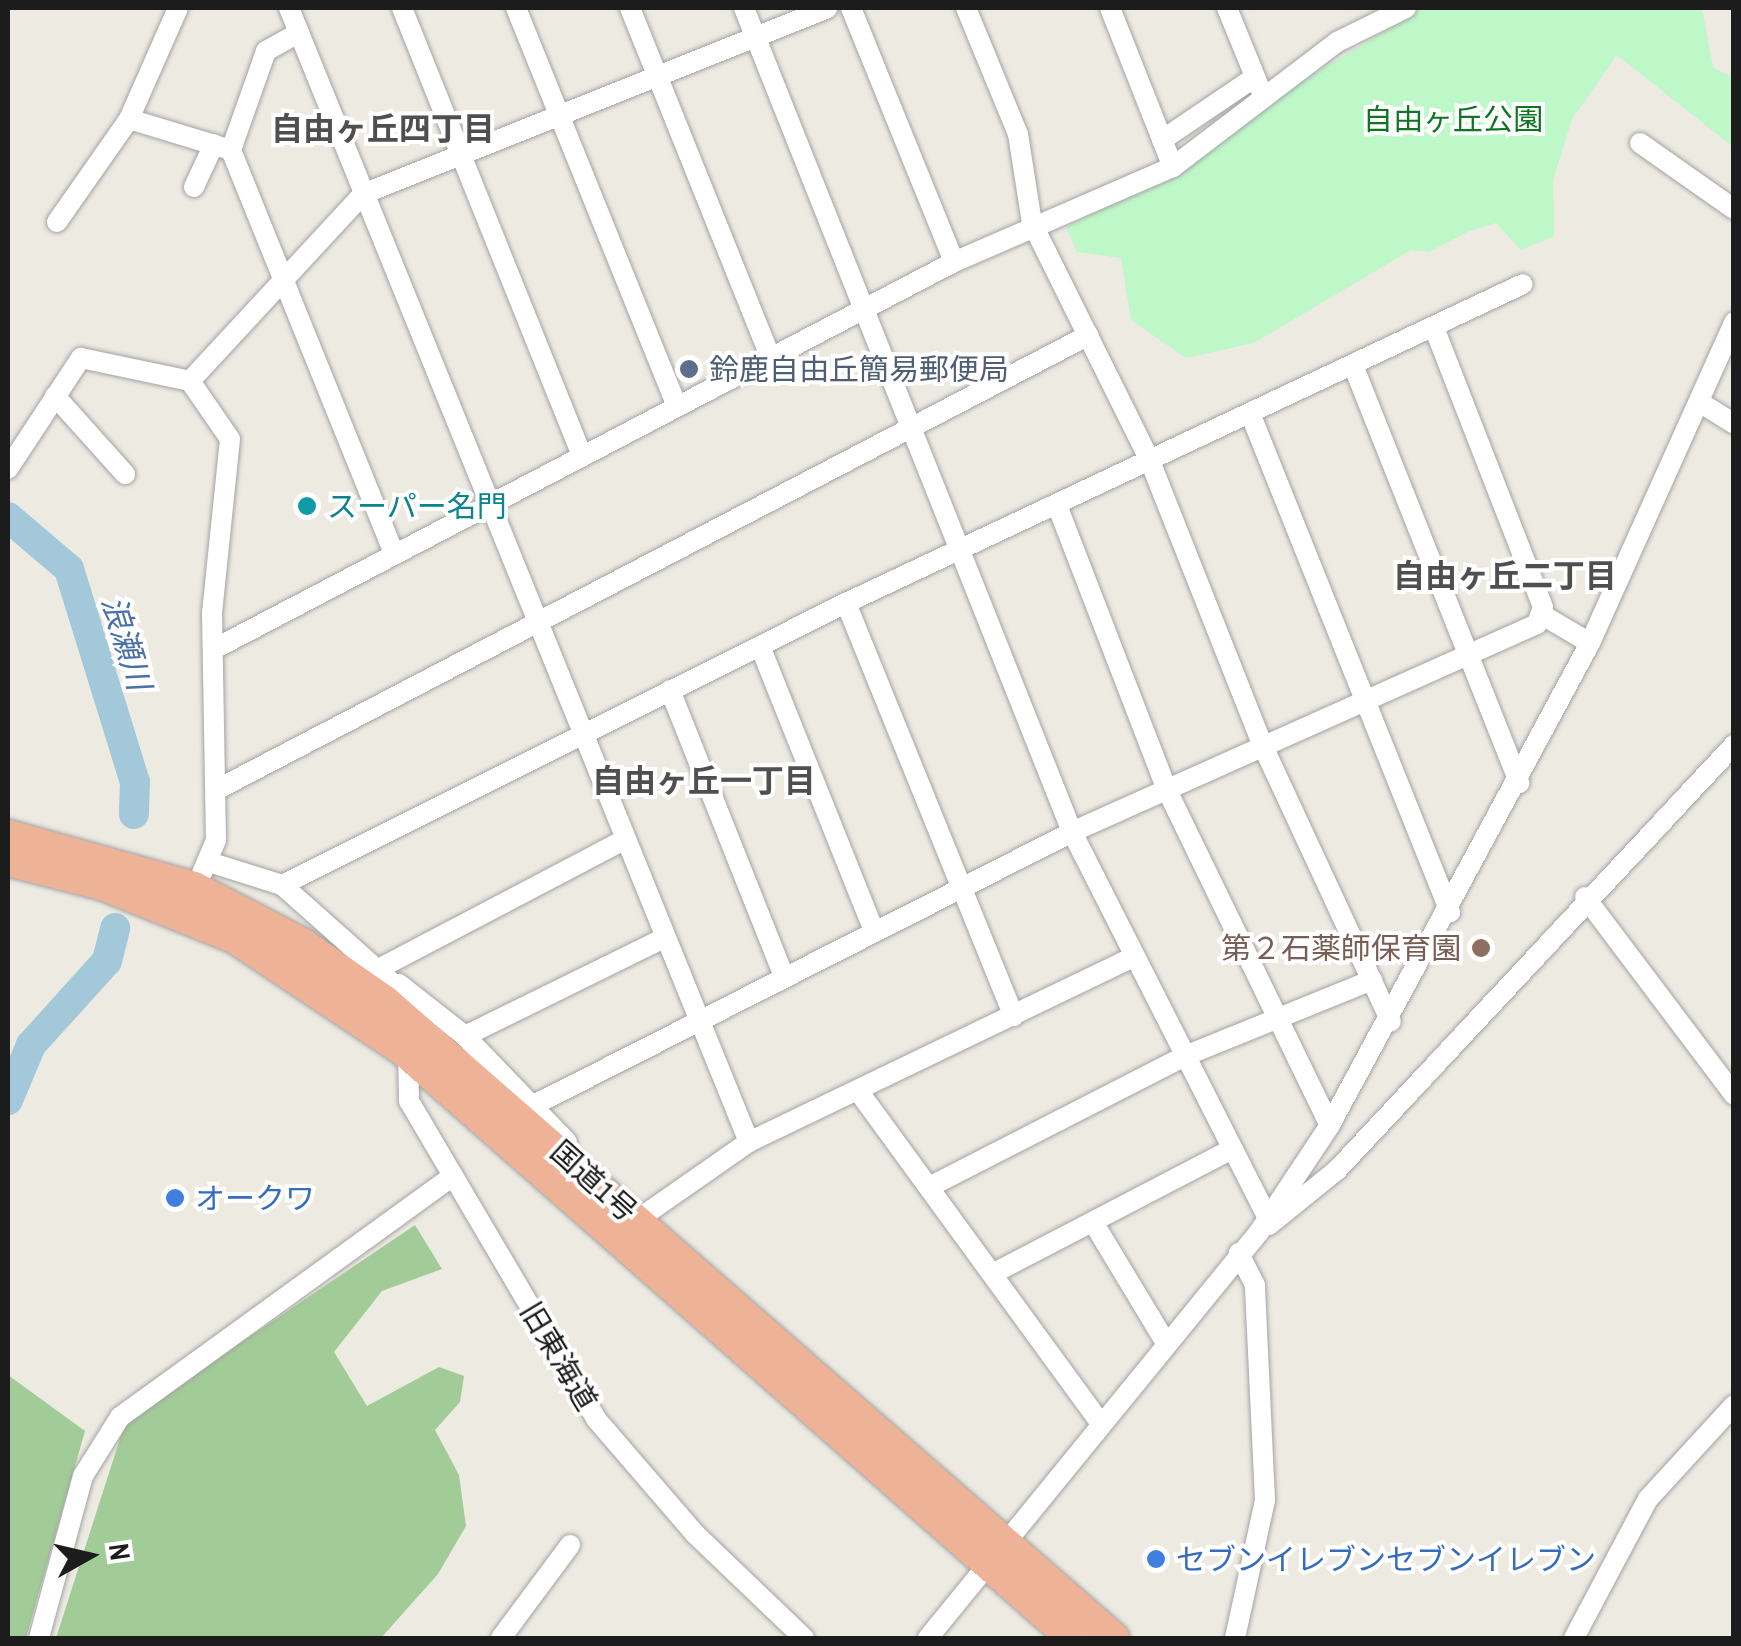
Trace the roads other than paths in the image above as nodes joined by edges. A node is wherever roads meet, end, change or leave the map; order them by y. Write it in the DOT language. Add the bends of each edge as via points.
graph roads {
  1 [pos="178,8"];
  2 [pos="289,8"];
  3 [pos="402,8"];
  4 [pos="516,8"];
  5 [pos="630,8"];
  6 [pos="744,8"];
  7 [pos="827,8"];
  8 [pos="851,8"];
  9 [pos="966,8"];
  10 [pos="1110,8"];
  11 [pos="1227,8"];
  12 [pos="1406,8"];
  13 [pos="299,33"];
  14 [pos="755,35"];
  15 [pos="657,76"];
  16 [pos="1259,87"];
  17 [pos="559,114"];
  18 [pos="128,118"];
  19 [pos="1162,140"];
  20 [pos="1640,143"];
  21 [pos="222,147"];
  22 [pos="460,155"];
  23 [pos="1173,167"];
  24 [pos="194,187"];
  25 [pos="363,194"];
  26 [pos="1734,208"];
  27 [pos="57,222"];
  28 [pos="1032,224"];
  29 [pos="954,262"];
  30 [pos="284,277"];
  31 [pos="1524,284"];
  32 [pos="864,310"];
  33 [pos="1734,322"];
  34 [pos="1434,327"];
  35 [pos="1089,335"];
  36 [pos="771,358"];
  37 [pos="1352,365"];
  38 [pos="190,381"];
  39 [pos="56,396"];
  40 [pos="1701,403"];
  41 [pos="676,405"];
  42 [pos="1250,413"];
  43 [pos="1734,424"];
  44 [pos="910,427"];
  45 [pos="582,456"];
  46 [pos="1150,461"];
  47 [pos="8,469"];
  48 [pos="125,474"];
  49 [pos="1057,505"];
  50 [pos="487,506"];
  51 [pos="960,550"];
  52 [pos="394,554"];
  53 [pos="846,604"];
  54 [pos="1544,616"];
  55 [pos="534,623"];
  56 [pos="1590,643"];
  57 [pos="760,646"];
  58 [pos="216,648"];
  59 [pos="1468,654"];
  60 [pos="670,690"];
  61 [pos="1364,700"];
  62 [pos="580,736"];
  63 [pos="1262,744"];
  64 [pos="1734,745"];
  65 [pos="1519,783"];
  66 [pos="1166,788"];
  67 [pos="216,790"];
  68 [pos="1072,832"];
  69 [pos="8,836"];
  70 [pos="622,841"];
  71 [pos="8,860"];
  72 [pos="282,885"];
  73 [pos="964,886"];
  74 [pos="194,888"];
  75 [pos="1585,898"];
  76 [pos="1450,912"];
  77 [pos="874,932"];
  78 [pos="662,939"];
  79 [pos="1134,958"];
  80 [pos="384,966"];
  81 [pos="784,977"];
  82 [pos="1372,980"];
  83 [pos="398,983"];
  84 [pos="1014,1016"];
  85 [pos="1278,1018"];
  86 [pos="696,1021"];
  87 [pos="1391,1022"];
  88 [pos="407,1036"];
  89 [pos="466,1036"];
  90 [pos="1185,1056"];
  91 [pos="859,1092"];
  92 [pos="1734,1095"];
  93 [pos="532,1106"];
  94 [pos="1330,1125"];
  95 [pos="748,1142"];
  96 [pos="1232,1149"];
  97 [pos="453,1176"];
  98 [pos="929,1187"];
  99 [pos="605,1190"];
  100 [pos="637,1220"];
  101 [pos="1093,1222"];
  102 [pos="1264,1225"];
  103 [pos="1239,1253"];
  104 [pos="992,1274"];
  105 [pos="1166,1343"];
  106 [pos="1734,1405"];
  107 [pos="1100,1422"];
  108 [pos="570,1545"];
  109 [pos="997,1554"];
  110 [pos="39,1638"];
  111 [pos="501,1638"];
  112 [pos="804,1638"];
  113 [pos="928,1638"];
  114 [pos="1073,1638"];
  115 [pos="1113,1638"];
  116 [pos="1235,1638"];
  117 [pos="1574,1638"];
  1 -- 18 [label="street"];
  2 -- 13 [label="street"];
  3 -- 22 [label="street"];
  4 -- 17 [label="street"];
  5 -- 15 [label="street"];
  6 -- 14 [label="street"];
  7 -- 14 [label="street"];
  8 -- 29 [label="street"];
  9 -- 28 [label="street" via="1018,134"];
  10 -- 19 [label="street"];
  11 -- 16 [label="street"];
  12 -- 16 [label="street"];
  13 -- 21 [label="street" via="266,51"];
  13 -- 25 [label="street"];
  14 -- 15 [label="street"];
  14 -- 32 [label="street"];
  15 -- 17 [label="street"];
  15 -- 36 [label="street"];
  16 -- 19 [label="street"];
  16 -- 23 [label="street"];
  17 -- 22 [label="street"];
  17 -- 41 [label="street"];
  18 -- 21 [label="street"];
  18 -- 27 [label="street"];
  19 -- 23 [label="street"];
  20 -- 26 [label="street"];
  21 -- 24 [label="street"];
  21 -- 30 [label="street"];
  22 -- 25 [label="street"];
  22 -- 45 [label="street"];
  23 -- 28 [label="street"];
  25 -- 30 [label="street"];
  25 -- 50 [label="street"];
  28 -- 29 [label="street"];
  28 -- 35 [label="street"];
  29 -- 32 [label="street"];
  30 -- 38 [label="street"];
  30 -- 52 [label="street"];
  31 -- 34 [label="street"];
  32 -- 36 [label="street"];
  32 -- 44 [label="street"];
  33 -- 40 [label="street"];
  34 -- 37 [label="street"];
  34 -- 54 [label="street"];
  35 -- 44 [label="street"];
  35 -- 46 [label="street"];
  36 -- 41 [label="street"];
  37 -- 42 [label="street"];
  37 -- 59 [label="street"];
  38 -- 39 [label="street" via="81,358"];
  38 -- 58 [label="street" via="233,454"];
  39 -- 47 [label="street"];
  39 -- 48 [label="street"];
  40 -- 43 [label="street"];
  40 -- 56 [label="street"];
  41 -- 45 [label="street"];
  42 -- 46 [label="street"];
  42 -- 61 [label="street"];
  44 -- 51 [label="street"];
  44 -- 55 [label="street"];
  45 -- 50 [label="street"];
  46 -- 49 [label="street"];
  46 -- 63 [label="street"];
  49 -- 51 [label="street"];
  49 -- 66 [label="street"];
  50 -- 52 [label="street"];
  50 -- 55 [label="street"];
  51 -- 53 [label="street"];
  51 -- 68 [label="street"];
  52 -- 58 [label="street"];
  53 -- 57 [label="street"];
  53 -- 73 [label="street"];
  54 -- 56 [label="street"];
  54 -- 59 [label="street"];
  55 -- 62 [label="street"];
  55 -- 67 [label="street"];
  56 -- 65 [label="street"];
  57 -- 60 [label="street"];
  57 -- 77 [label="street"];
  58 -- 67 [label="street"];
  59 -- 61 [label="street"];
  59 -- 65 [label="street"];
  60 -- 62 [label="street"];
  60 -- 81 [label="street"];
  61 -- 63 [label="street"];
  61 -- 76 [label="street"];
  62 -- 70 [label="street"];
  62 -- 72 [label="street"];
  63 -- 66 [label="street"];
  63 -- 82 [label="street"];
  64 -- 75 [label="street"];
  65 -- 76 [label="street"];
  66 -- 68 [label="street"];
  66 -- 85 [label="street"];
  67 -- 74 [label="street"];
  68 -- 73 [label="street"];
  68 -- 79 [label="street"];
  69 -- 74 [label="highway, 国道1号"];
  70 -- 78 [label="street"];
  70 -- 80 [label="street"];
  71 -- 74 [label="highway, 国道1号"];
  72 -- 74 [label="street"];
  72 -- 80 [label="street"];
  73 -- 77 [label="street"];
  73 -- 84 [label="street"];
  74 -- 88 [label="highway, 国道1号" via="302,944"];
  75 -- 92 [label="street"];
  75 -- 102 [label="street" via="1337,1170"];
  76 -- 87 [label="street"];
  77 -- 81 [label="street"];
  78 -- 86 [label="street"];
  78 -- 89 [label="street"];
  79 -- 84 [label="street"];
  79 -- 90 [label="street"];
  80 -- 83 [label="street"];
  81 -- 86 [label="street"];
  82 -- 85 [label="street"];
  82 -- 87 [label="street"];
  83 -- 88 [label="street, 旧東海道"];
  83 -- 89 [label="street"];
  84 -- 91 [label="street"];
  85 -- 90 [label="street"];
  85 -- 94 [label="street"];
  86 -- 93 [label="street"];
  86 -- 95 [label="street"];
  87 -- 94 [label="street"];
  88 -- 97 [label="street, 旧東海道" via="409,1101"];
  88 -- 99 [label="highway, 国道1号"];
  88 -- 109 [label="highway, 国道1号"];
  89 -- 93 [label="street"];
  90 -- 96 [label="street"];
  90 -- 98 [label="street"];
  91 -- 95 [label="street"];
  91 -- 98 [label="street"];
  93 -- 99 [label="street"];
  94 -- 102 [label="street"];
  95 -- 100 [label="street"];
  96 -- 101 [label="street"];
  96 -- 102 [label="street"];
  97 -- 110 [label="street" via="120,1417 83,1476"];
  97 -- 112 [label="street, 旧東海道" via="598,1420 695,1534"];
  98 -- 104 [label="street"];
  99 -- 100 [label="highway, 国道1号"];
  100 -- 109 [label="highway, 国道1号"];
  101 -- 104 [label="street"];
  101 -- 105 [label="street"];
  102 -- 103 [label="street"];
  103 -- 105 [label="street"];
  103 -- 116 [label="street" via="1255,1286 1265,1500"];
  104 -- 107 [label="street"];
  105 -- 107 [label="street"];
  106 -- 117 [label="street" via="1648,1498"];
  107 -- 109 [label="street"];
  108 -- 111 [label="street"];
  109 -- 113 [label="street"];
  109 -- 114 [label="highway, 国道1号"];
  109 -- 115 [label="highway, 国道1号"];
}
